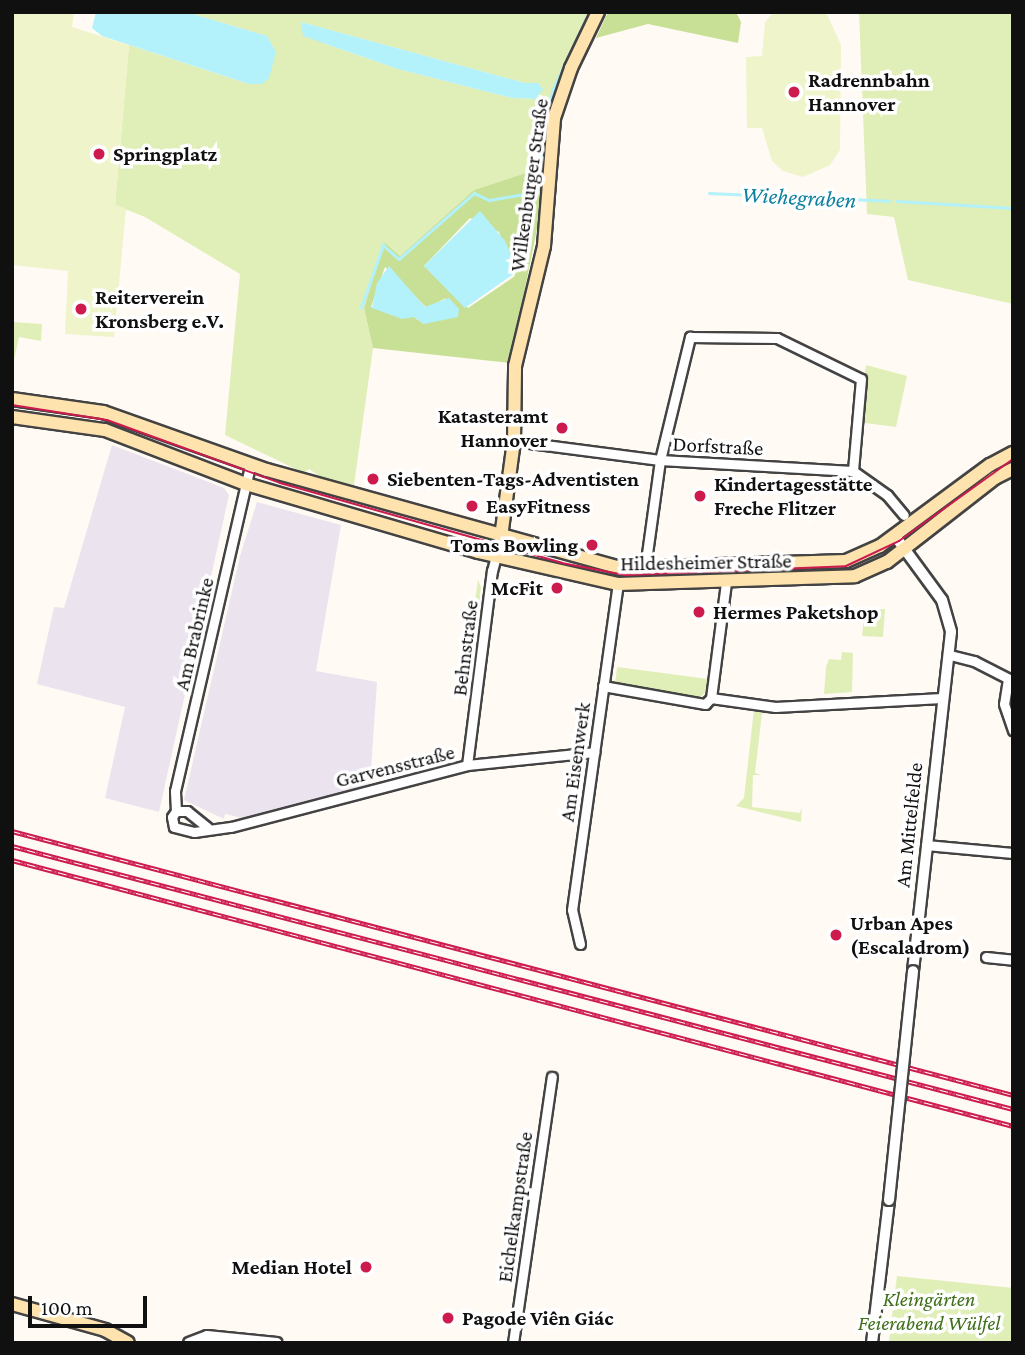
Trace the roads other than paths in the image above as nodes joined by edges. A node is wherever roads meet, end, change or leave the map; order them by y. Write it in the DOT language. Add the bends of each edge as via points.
graph roads {
  1 [pos="598,12"];
  2 [pos="12,399"];
  3 [pos="12,417"];
  4 [pos="514,441"];
  5 [pos="1013,453"];
  6 [pos="660,460"];
  7 [pos="250,465"];
  8 [pos="1013,469"];
  9 [pos="853,471"];
  10 [pos="246,484"];
  11 [pos="904,514"];
  12 [pos="895,536"];
  13 [pos="501,537"];
  14 [pos="904,548"];
  15 [pos="496,557"];
  16 [pos="645,568"];
  17 [pos="726,582"];
  18 [pos="618,584"];
  19 [pos="950,655"];
  20 [pos="1010,680"];
  21 [pos="603,686"];
  22 [pos="711,698"];
  23 [pos="942,698"];
  24 [pos="1013,730"];
  25 [pos="594,752"];
  26 [pos="467,765"];
  27 [pos="176,811"];
  28 [pos="207,827"];
  29 [pos="926,845"];
  30 [pos="1013,853"];
  31 [pos="580,944"];
  32 [pos="986,957"];
  33 [pos="1013,960"];
  34 [pos="552,1077"];
  35 [pos="12,1304"];
  36 [pos="128,1343"];
  37 [pos="189,1343"];
  38 [pos="277,1343"];
  39 [pos="513,1343"];
  40 [pos="872,1343"];
  1 -- 4 [label="main road, Wilkenburger Straße" via="554,118 544,246 515,366"];
  2 -- 7 [label="main road, Hildesheimer Straße" via="103,412"];
  3 -- 10 [label="main road, Hildesheimer Straße" via="105,430"];
  4 -- 6 [label="street, Dorfstraße"];
  4 -- 13 [label="main road, Wilkenburger Straße"];
  5 -- 12 [label="main road, Hildesheimer Straße"];
  6 -- 9 [label="street, Dorfstraße"];
  6 -- 9 [label="street" via="690,337 777,338 861,379"];
  6 -- 16 [label="street"];
  7 -- 10 [label="street, Am Brabrinke"];
  7 -- 13 [label="main road, Hildesheimer Straße"];
  8 -- 14 [label="main road, Hildesheimer Straße"];
  9 -- 11 [label="street" via="887,495"];
  10 -- 15 [label="main road, Hildesheimer Straße"];
  10 -- 27 [label="street, Am Brabrinke" via="175,791"];
  12 -- 14 [label="street, Am Mittelfelde"];
  12 -- 16 [label="main road, Hildesheimer Straße" via="862,555 825,564"];
  13 -- 15 [label="street, Behnstraße"];
  13 -- 16 [label="main road, Hildesheimer Straße" via="621,568"];
  14 -- 17 [label="main road, Hildesheimer Straße" via="855,576"];
  14 -- 19 [label="street, Am Mittelfelde" via="942,600 951,632"];
  15 -- 18 [label="main road, Hildesheimer Straße"];
  15 -- 26 [label="street, Behnstraße"];
  17 -- 18 [label="main road, Hildesheimer Straße"];
  17 -- 22 [label="street"];
  18 -- 21 [label="street, Am Eisenwerk"];
  19 -- 20 [label="street"];
  19 -- 23 [label="street, Am Mittelfelde"];
  20 -- 24 [label="street" via="1004,704"];
  21 -- 22 [label="street" via="705,704"];
  21 -- 25 [label="street, Am Eisenwerk"];
  22 -- 23 [label="street" via="775,706"];
  23 -- 29 [label="street, Am Mittelfelde"];
  25 -- 26 [label="street, Garvensstraße"];
  25 -- 31 [label="street, Am Eisenwerk" via="572,910"];
  26 -- 28 [label="street, Garvensstraße" via="231,827"];
  27 -- 28 [label="street" via="187,811"];
  27 -- 28 [label="street, Garvensstraße" via="171,824 178,830"];
  29 -- 30 [label="street"];
  29 -- 40 [label="street, Am Mittelfelde, bridge"];
  32 -- 33 [label="street"];
  34 -- 39 [label="street, Eichelkampstraße"];
  35 -- 36 [label="main road" via="105,1330"];
  37 -- 38 [label="street" via="207,1336"];
}
